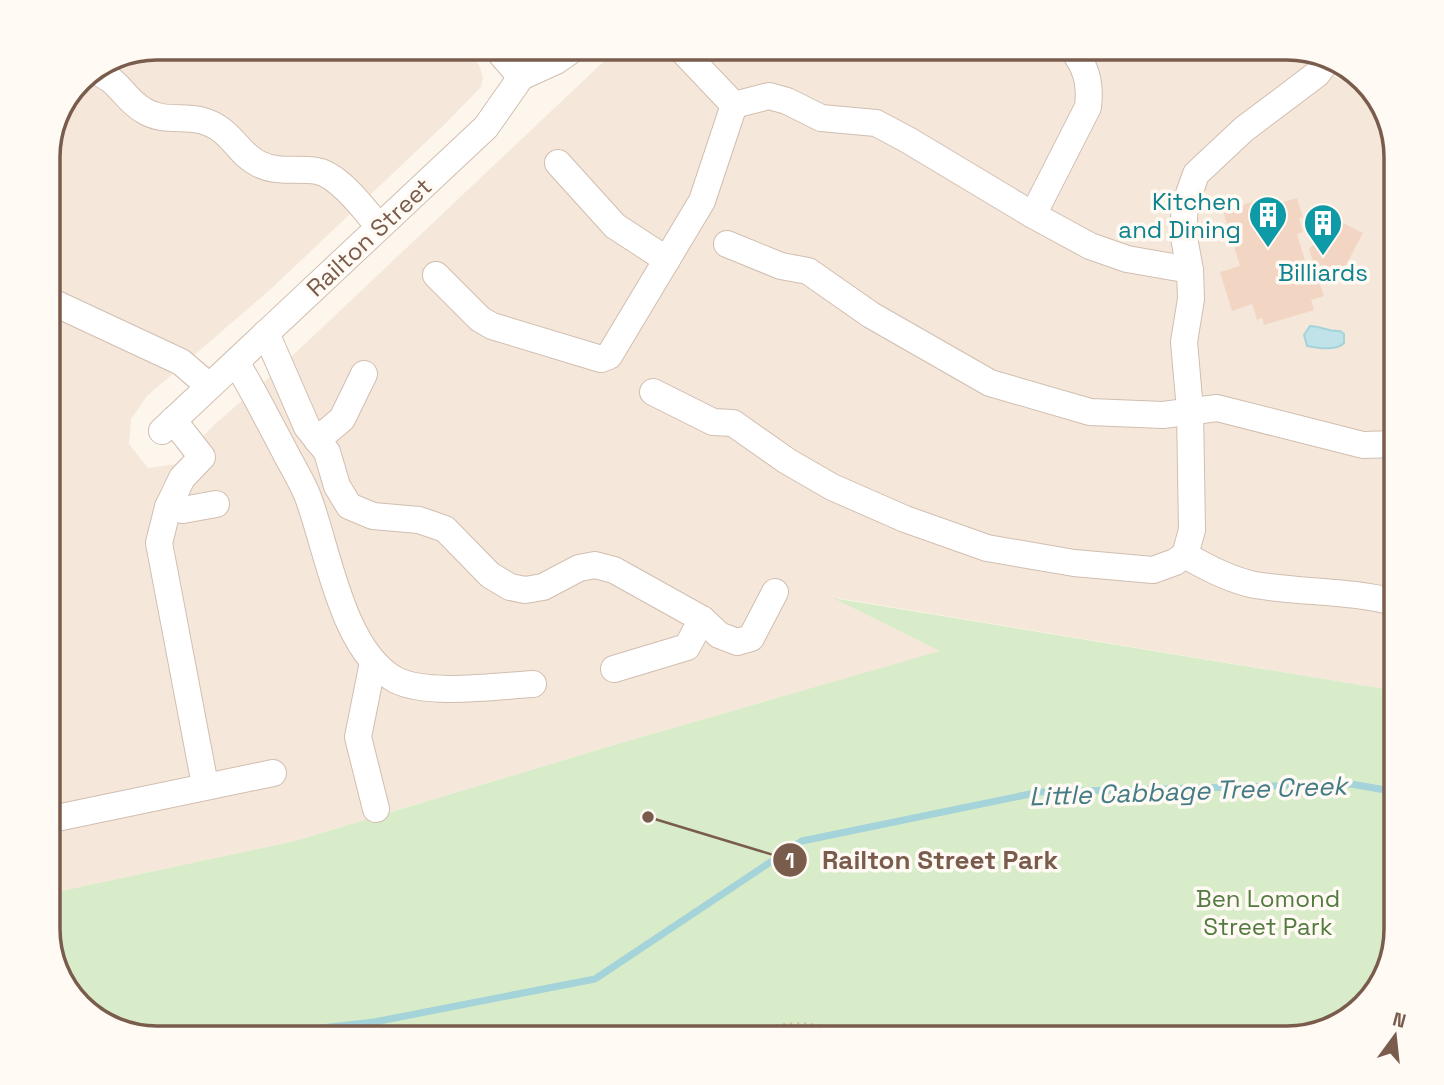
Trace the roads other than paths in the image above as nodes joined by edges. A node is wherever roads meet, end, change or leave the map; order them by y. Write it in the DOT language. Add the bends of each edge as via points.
graph roads {
  1 [pos="506,60"];
  2 [pos="557,60"];
  3 [pos="691,60"];
  4 [pos="1081,60"];
  5 [pos="1323,67"];
  6 [pos="105,74"];
  7 [pos="521,77"];
  8 [pos="734,105"];
  9 [pos="558,163"];
  10 [pos="1032,215"];
  11 [pos="379,227"];
  12 [pos="727,244"];
  13 [pos="667,260"];
  14 [pos="1190,270"];
  15 [pos="436,275"];
  16 [pos="60,306"];
  17 [pos="266,333"];
  18 [pos="236,362"];
  19 [pos="364,374"];
  20 [pos="209,386"];
  21 [pos="653,392"];
  22 [pos="1190,410"];
  23 [pos="317,440"];
  24 [pos="1384,444"];
  25 [pos="216,504"];
  26 [pos="168,507"];
  27 [pos="1185,555"];
  28 [pos="775,592"];
  29 [pos="1384,600"];
  30 [pos="702,619"];
  31 [pos="373,662"];
  32 [pos="614,669"];
  33 [pos="533,684"];
  34 [pos="273,773"];
  35 [pos="205,785"];
  36 [pos="376,809"];
  37 [pos="60,817"];
  1 -- 7 [label="street"];
  2 -- 7 [label="street"];
  3 -- 8 [label="street"];
  4 -- 10 [label="street" via="1090,87 1088,107"];
  5 -- 14 [label="street" via="1196,174 1185,205 1183,232"];
  6 -- 11 [label="street" via="144,111 161,118 201,120 220,128 258,163 275,169 321,172 334,179"];
  7 -- 11 [label="street, Railton Street" via="486,127"];
  8 -- 10 [label="street" via="769,96 821,118 876,124"];
  8 -- 13 [label="street" via="702,201"];
  9 -- 13 [label="street" via="615,226"];
  10 -- 14 [label="street" via="1090,246"];
  11 -- 17 [label="street, Railton Street"];
  12 -- 22 [label="street" via="781,267 808,271 871,315 990,383 1090,412 1163,415"];
  13 -- 15 [label="street" via="613,351 601,359 492,326"];
  14 -- 22 [label="street" via="1184,342"];
  16 -- 20 [label="street" via="181,362"];
  17 -- 18 [label="street, Railton Street"];
  17 -- 23 [label="street"];
  18 -- 20 [label="street, Railton Street"];
  18 -- 31 [label="street" via="308,497 355,636"];
  19 -- 23 [label="street" via="342,419"];
  20 -- 26 [label="street, Railton Street" via="168,426 202,457 183,478"];
  21 -- 27 [label="street" via="713,422 733,423 832,486 905,519 988,548 1074,563 1153,570"];
  22 -- 24 [label="street" via="1217,408 1363,445"];
  22 -- 27 [label="street" via="1192,530"];
  23 -- 30 [label="street" via="327,452 337,486 349,506 373,516 419,520 445,529 490,575 510,587 543,587 595,565 614,570"];
  25 -- 26 [label="street" via="183,510"];
  26 -- 35 [label="street" via="159,543"];
  27 -- 29 [label="street" via="1214,572 1254,585"];
  28 -- 30 [label="street" via="751,638 737,642 719,635"];
  30 -- 32 [label="street" via="687,647"];
  31 -- 33 [label="street" via="397,680 440,690"];
  31 -- 36 [label="street" via="358,737"];
  34 -- 35 [label="street"];
  35 -- 37 [label="street"];
}
